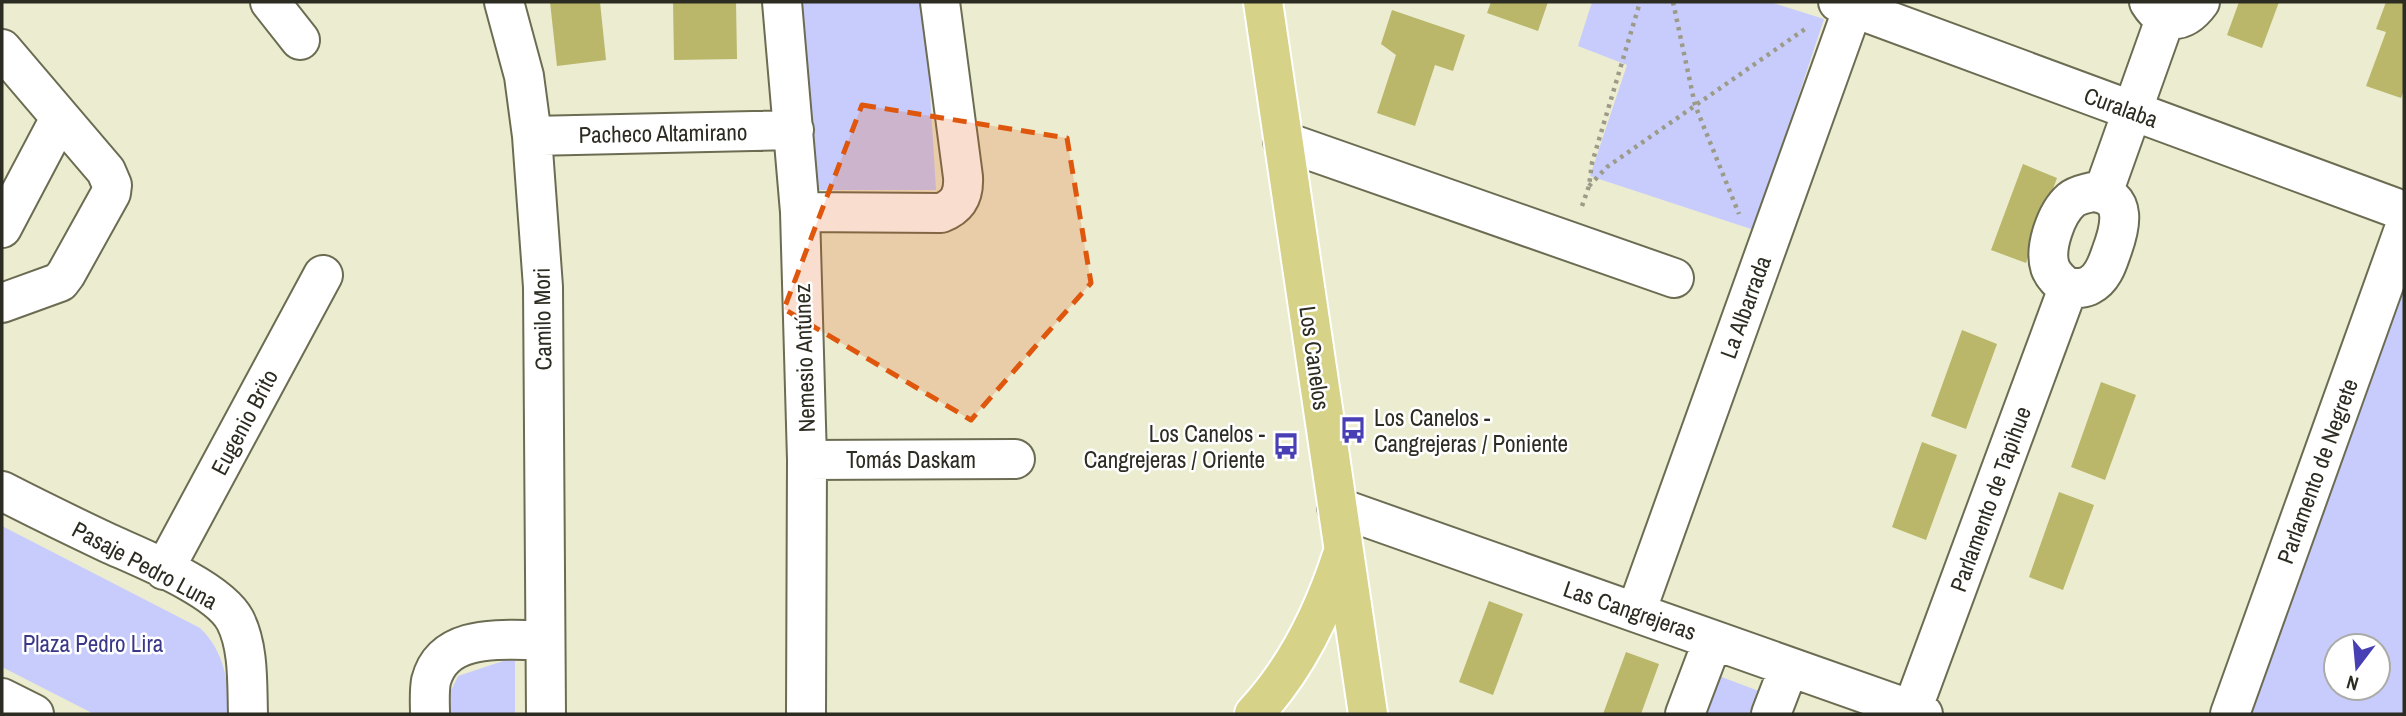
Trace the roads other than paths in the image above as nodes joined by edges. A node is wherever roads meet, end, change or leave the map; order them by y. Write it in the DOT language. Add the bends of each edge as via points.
graph roads {
  1 [pos="270,2"];
  2 [pos="504,2"];
  3 [pos="782,2"];
  4 [pos="940,2"];
  5 [pos="1263,2"];
  6 [pos="2200,2"];
  7 [pos="1849,4"];
  8 [pos="2157,10"];
  9 [pos="299,40"];
  10 [pos="2,49"];
  11 [pos="2132,111"];
  12 [pos="60,118"];
  13 [pos="794,130"];
  14 [pos="532,136"];
  15 [pos="1283,141"];
  16 [pos="2103,193"];
  17 [pos="2404,211"];
  18 [pos="800,212"];
  19 [pos="2,228"];
  20 [pos="2404,229"];
  21 [pos="323,275"];
  22 [pos="1674,278"];
  23 [pos="2067,288"];
  24 [pos="2,303"];
  25 [pos="1015,459"];
  26 [pos="807,460"];
  27 [pos="2,491"];
  28 [pos="1337,507"];
  29 [pos="1344,550"];
  30 [pos="164,570"];
  31 [pos="1636,612"];
  32 [pos="1713,639"];
  33 [pos="545,640"];
  34 [pos="1788,667"];
  35 [pos="2,698"];
  36 [pos="1918,712"];
  37 [pos="34,714"];
  38 [pos="248,714"];
  39 [pos="430,714"];
  40 [pos="546,714"];
  41 [pos="807,714"];
  42 [pos="1254,714"];
  43 [pos="1368,714"];
  44 [pos="1685,714"];
  45 [pos="1771,714"];
  46 [pos="2230,714"];
  1 -- 9 [label="street"];
  2 -- 14 [label="street, Camilo Mori" via="524,76"];
  3 -- 13 [label="street, Nemesio Antúnez"];
  4 -- 18 [label="street" via="963,177 961,198 942,213"];
  5 -- 15 [label="main road, Los Canelos"];
  6 -- 8 [label="street" via="2186,16"];
  7 -- 11 [label="street, Curalaba"];
  7 -- 31 [label="street, La Albarrada"];
  8 -- 11 [label="street"];
  10 -- 12 [label="street"];
  11 -- 16 [label="street"];
  11 -- 17 [label="street, Curalaba"];
  12 -- 19 [label="street"];
  12 -- 24 [label="street" via="106,171 111,185 108,200 60,282"];
  13 -- 14 [label="street, Pacheco Altamirano"];
  13 -- 18 [label="street, Nemesio Antúnez"];
  14 -- 33 [label="street, Camilo Mori" via="542,286"];
  15 -- 22 [label="street"];
  15 -- 28 [label="main road, Los Canelos"];
  16 -- 23 [label="street" via="2117,206 2120,217 2120,230 2106,267 2090,285"];
  16 -- 23 [label="street" via="2081,194 2071,200 2058,221 2048,256 2050,269"];
  18 -- 26 [label="street, Nemesio Antúnez"];
  20 -- 46 [label="street, Parlamento de Negrete"];
  21 -- 30 [label="street, Eugenio Brito"];
  23 -- 36 [label="street, Parlamento de Tapihue"];
  25 -- 26 [label="street, Tomás Daskam"];
  26 -- 41 [label="street, Nemesio Antúnez"];
  27 -- 30 [label="street, Pasaje Pedro Luna"];
  28 -- 29 [label="main road, Los Canelos"];
  28 -- 31 [label="street, Las Cangrejeras"];
  29 -- 42 [label="main road" via="1311,631"];
  29 -- 43 [label="main road, Los Canelos"];
  30 -- 38 [label="street, Pasaje Pedro Luna" via="209,594 234,618 244,652"];
  31 -- 32 [label="street, Las Cangrejeras"];
  32 -- 34 [label="street, Las Cangrejeras"];
  32 -- 44 [label="street"];
  33 -- 39 [label="street" via="474,642 452,650 431,683"];
  33 -- 40 [label="street, Camilo Mori"];
  34 -- 36 [label="street, Las Cangrejeras"];
  34 -- 45 [label="street"];
  35 -- 37 [label="street"];
}
